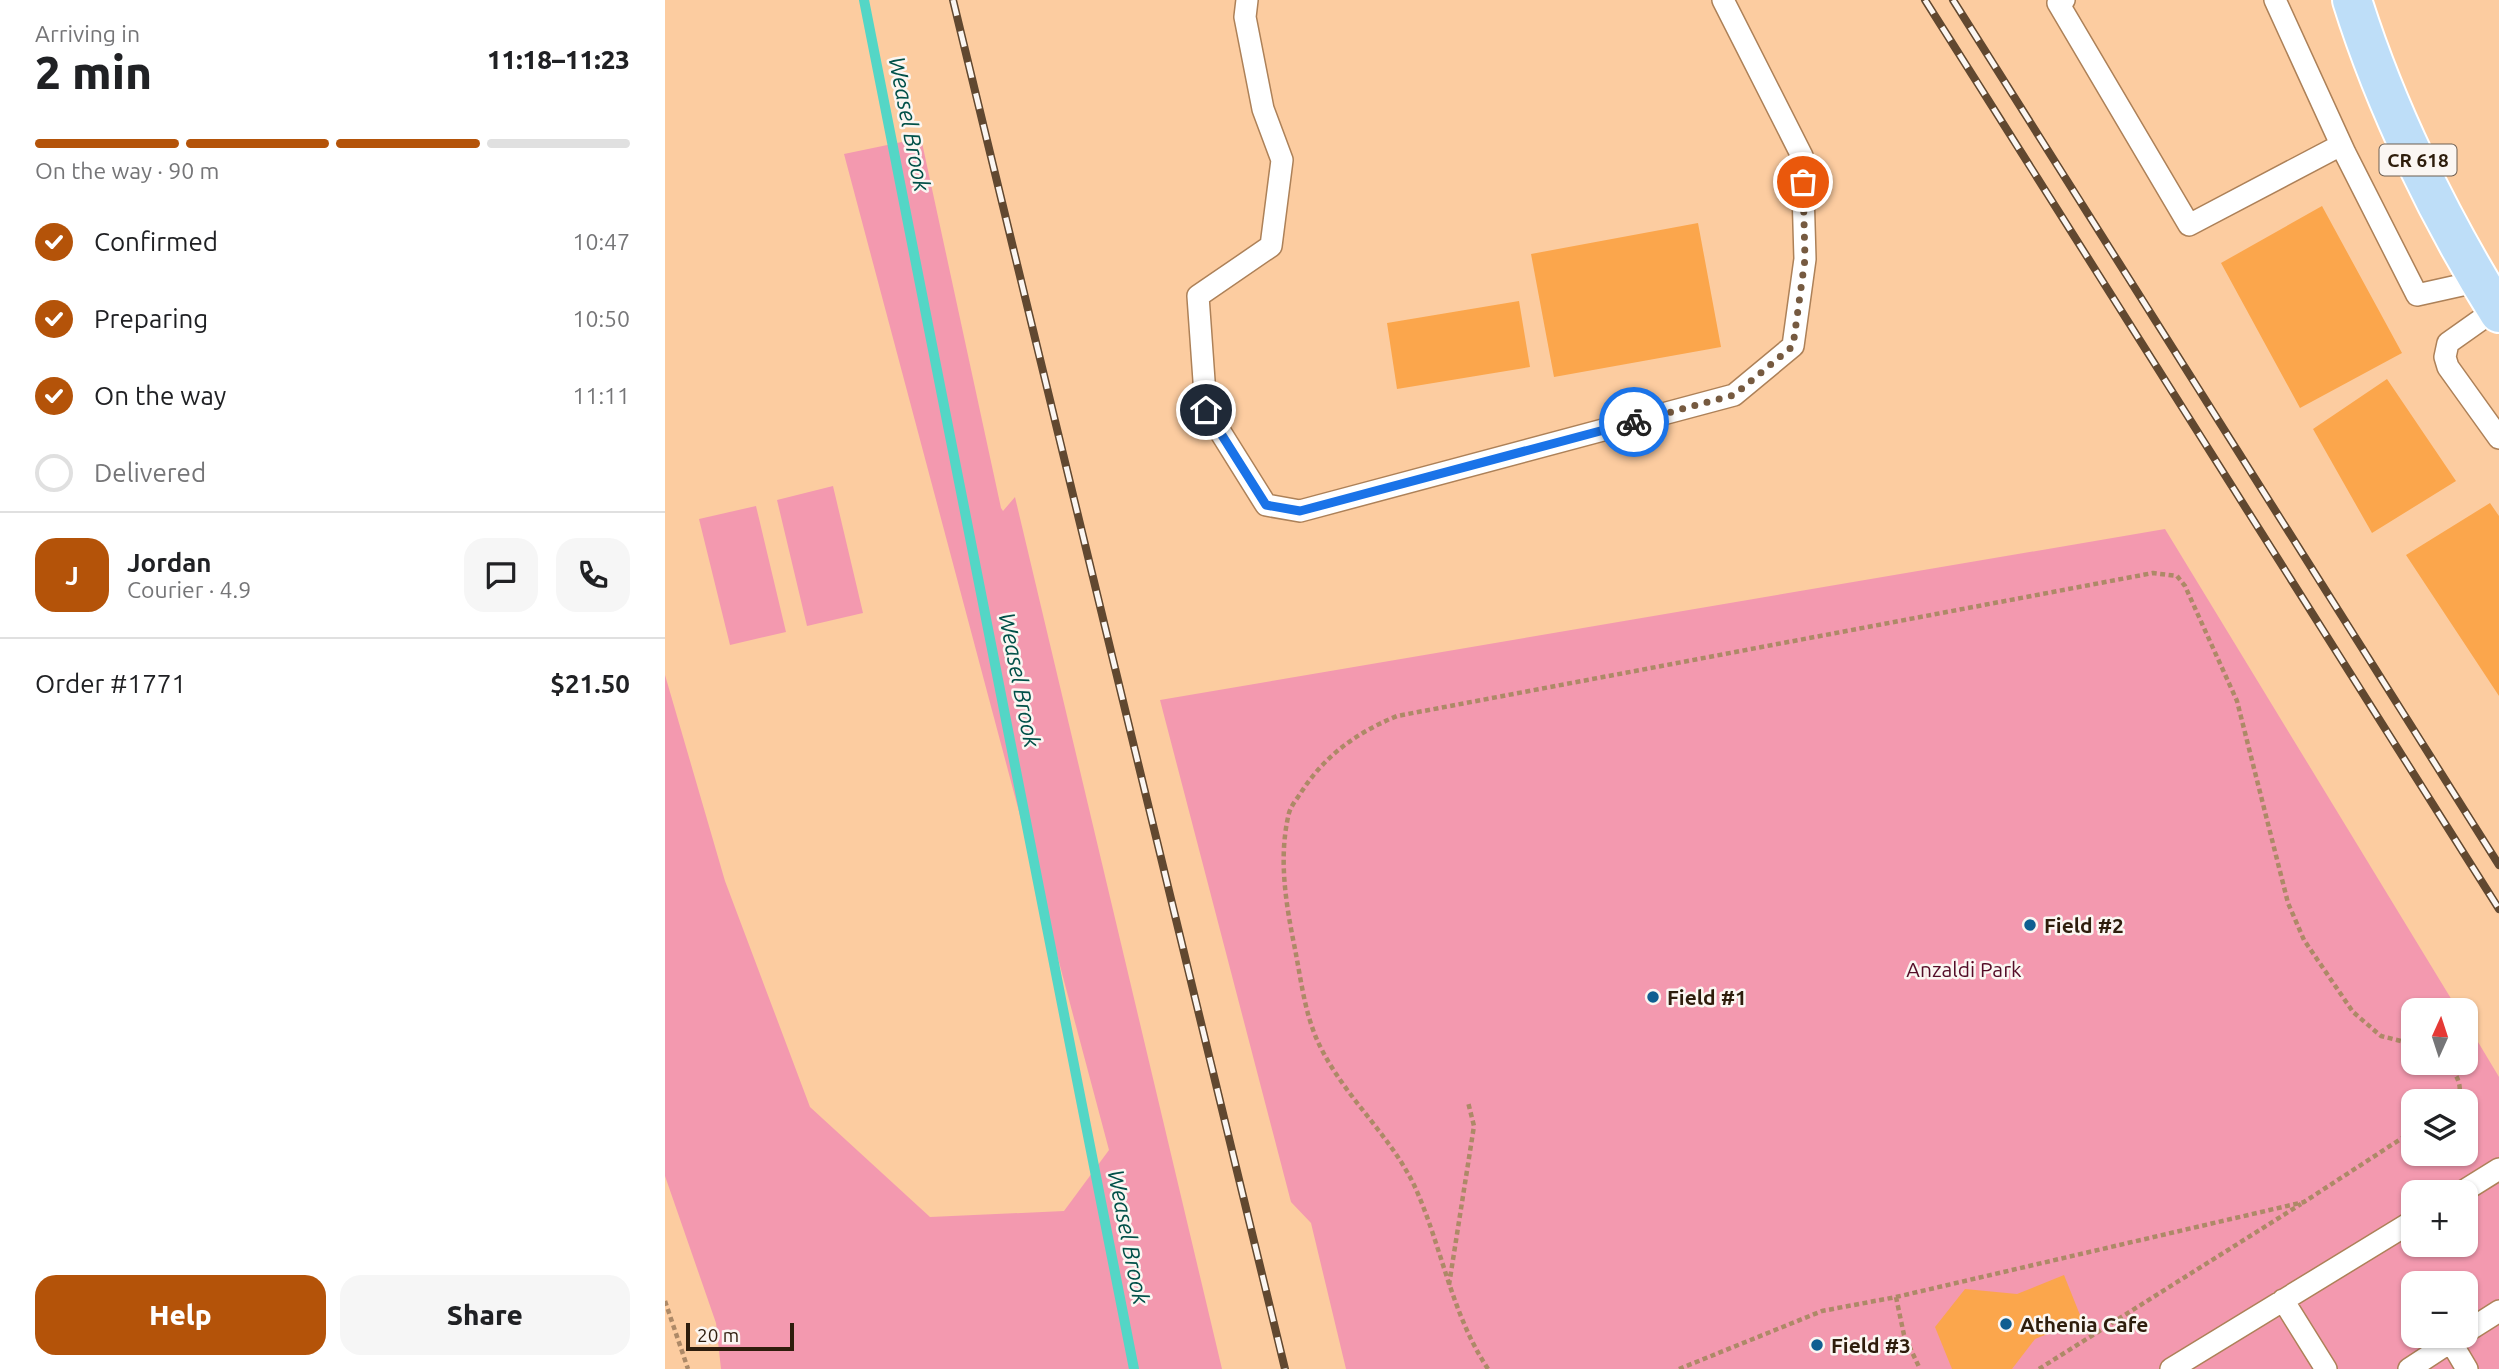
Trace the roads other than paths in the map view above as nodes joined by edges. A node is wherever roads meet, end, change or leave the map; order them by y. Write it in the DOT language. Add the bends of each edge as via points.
graph roads {
  1 [pos="1247,0"];
  2 [pos="1723,0"];
  3 [pos="2064,0"];
  4 [pos="2275,0"];
  5 [pos="2352,0"];
  6 [pos="2343,149"];
  7 [pos="2492,301"];
  8 [pos="2499,438"];
  9 [pos="2499,1169"];
  10 [pos="2478,1182"];
  11 [pos="2401,1228"];
  12 [pos="2283,1300"];
  13 [pos="2499,1311"];
  14 [pos="2478,1324"];
  15 [pos="2441,1348"];
  16 [pos="2462,1348"];
  17 [pos="2171,1369"];
  18 [pos="2326,1369"];
  19 [pos="2409,1369"];
  20 [pos="2467,1369"];
  1 -- 2 [label="lane" via="1245,17 1263,109 1282,160 1272,246 1198,296 1206,410 1266,505 1300,511 1734,395 1793,346 1805,259 1802,156"];
  3 -- 6 [label="lane" via="2059,3 2189,225"];
  4 -- 6 [label="lane"];
  5 -- 7 [label="main road, CR 618" via="2405,134"];
  6 -- 7 [label="lane" via="2417,295"];
  7 -- 8 [label="lane" via="2448,343 2445,357"];
  9 -- 10 [label="lane"];
  11 -- 12 [label="lane"];
  12 -- 17 [label="lane"];
  12 -- 18 [label="lane"];
  13 -- 14 [label="lane"];
  15 -- 19 [label="lane"];
  16 -- 20 [label="lane"];
}
